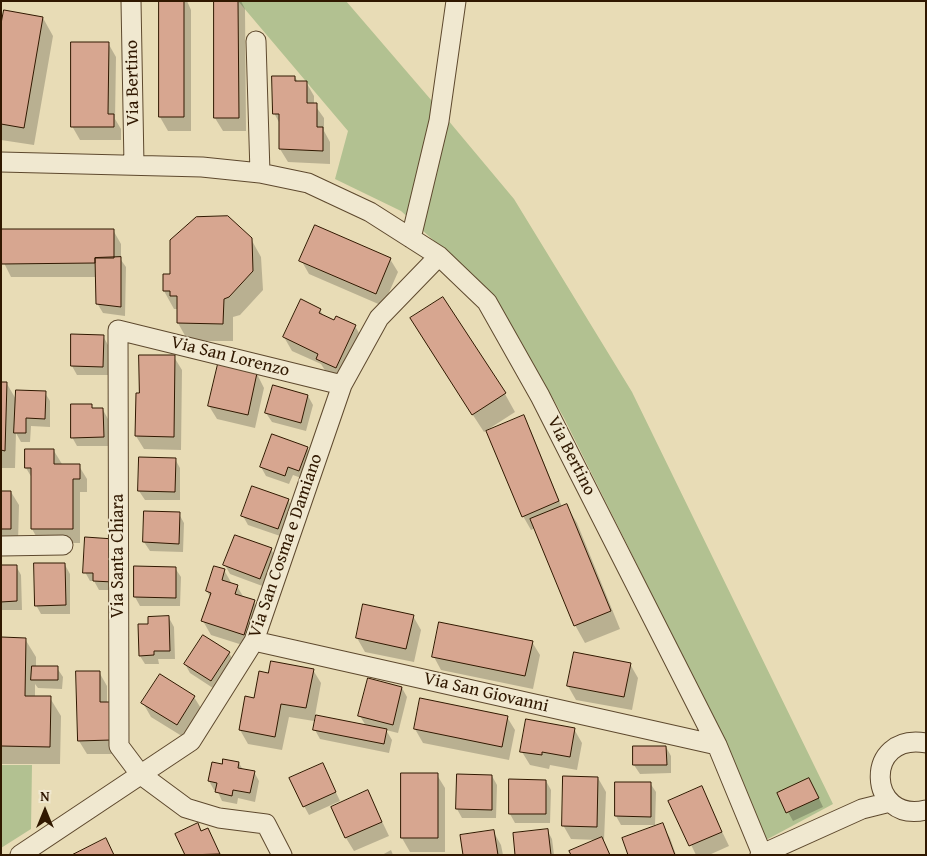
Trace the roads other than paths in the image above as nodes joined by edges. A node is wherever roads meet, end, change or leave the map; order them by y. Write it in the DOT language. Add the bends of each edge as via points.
graph roads {
  1 [pos="131,1"];
  2 [pos="456,1"];
  3 [pos="256,41"];
  4 [pos="1,162"];
  5 [pos="134,165"];
  6 [pos="260,173"];
  7 [pos="411,238"];
  8 [pos="439,256"];
  9 [pos="118,330"];
  10 [pos="342,385"];
  11 [pos="63,545"];
  12 [pos="1,546"];
  13 [pos="254,640"];
  14 [pos="926,743"];
  15 [pos="717,745"];
  16 [pos="140,774"];
  17 [pos="886,795"];
  18 [pos="926,810"];
  19 [pos="761,854"];
  20 [pos="20,855"];
  21 [pos="282,855"];
  1 -- 5 [label="street, Via Bertino"];
  2 -- 7 [label="street" via="439,121"];
  3 -- 6 [label="street"];
  4 -- 5 [label="street, Via Bertino"];
  5 -- 6 [label="street, Via Bertino" via="202,166"];
  6 -- 7 [label="street, Via Bertino" via="308,183 370,212"];
  7 -- 8 [label="street, Via Bertino"];
  8 -- 10 [label="street, Via San Cosma e Damiano" via="379,318"];
  8 -- 15 [label="street, Via Bertino" via="487,302 540,396"];
  9 -- 10 [label="street, Via San Lorenzo"];
  9 -- 16 [label="street, Via Santa Chiara" via="119,746"];
  10 -- 13 [label="street, Via San Cosma e Damiano"];
  11 -- 12 [label="street"];
  13 -- 15 [label="street, Via San Giovanni"];
  13 -- 16 [label="street, Via San Cosma e Damiano" via="191,741"];
  14 -- 17 [label="street" via="904,743 886,755 879,776"];
  15 -- 19 [label="street, Via Bertino"];
  16 -- 20 [label="street, Via San Cosma e Damiano"];
  16 -- 21 [label="street, Via Santa Chiara" via="186,808 219,818 266,824"];
  17 -- 18 [label="street" via="899,808"];
  17 -- 19 [label="street"];
}
